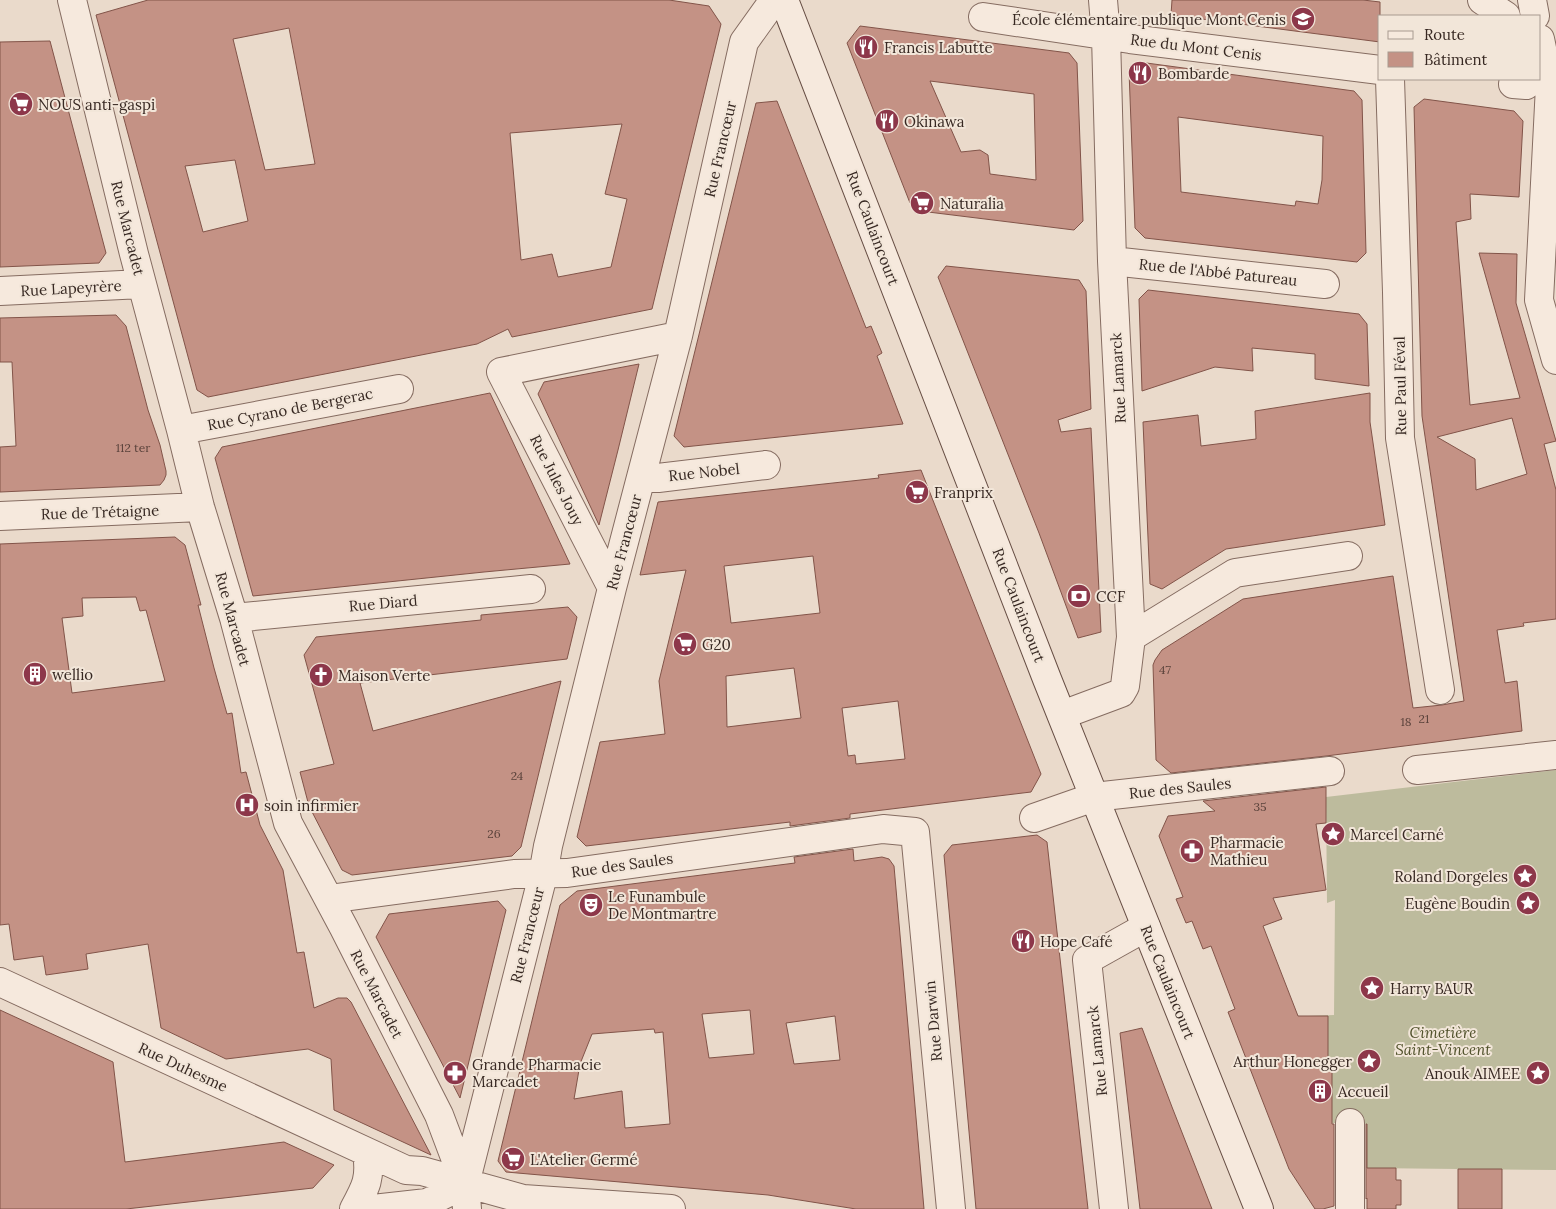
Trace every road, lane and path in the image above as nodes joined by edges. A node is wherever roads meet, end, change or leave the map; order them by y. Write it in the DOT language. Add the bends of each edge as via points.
graph roads {
  1 [pos="72,0"];
  2 [pos="774,0"];
  3 [pos="784,0"];
  4 [pos="1103,0"];
  5 [pos="1482,0"];
  6 [pos="1532,0"];
  7 [pos="1504,15"];
  8 [pos="1535,15"];
  9 [pos="983,17"];
  10 [pos="1106,36"];
  11 [pos="1378,70"];
  12 [pos="1390,80"];
  13 [pos="1536,85"];
  14 [pos="1112,261"];
  15 [pos="142,284"];
  16 [pos="1324,284"];
  17 [pos="0,291"];
  18 [pos="678,336"];
  19 [pos="1556,360"];
  20 [pos="399,389"];
  21 [pos="181,430"];
  22 [pos="766,465"];
  23 [pos="641,478"];
  24 [pos="200,507"];
  25 [pos="0,516"];
  26 [pos="1348,556"];
  27 [pos="612,588"];
  28 [pos="531,589"];
  29 [pos="234,618"];
  30 [pos="1131,637"];
  31 [pos="1440,690"];
  32 [pos="1062,715"];
  33 [pos="1556,754"];
  34 [pos="1416,770"];
  35 [pos="1330,771"];
  36 [pos="1094,797"];
  37 [pos="1034,818"];
  38 [pos="916,832"];
  39 [pos="543,874"];
  40 [pos="329,899"];
  41 [pos="1146,927"];
  42 [pos="0,982"];
  43 [pos="1350,1123"];
  44 [pos="366,1152"];
  45 [pos="466,1196"];
  46 [pos="354,1209"];
  47 [pos="373,1209"];
  48 [pos="482,1209"];
  49 [pos="671,1209"];
  50 [pos="951,1209"];
  51 [pos="1114,1209"];
  52 [pos="1259,1209"];
  53 [pos="1350,1209"];
  1 -- 15 [label="street, Rue Marcadet"];
  2 -- 18 [label="street, Rue Francœur" via="744,42"];
  3 -- 32 [label="street, Rue Caulaincourt"];
  4 -- 10 [label="street, Rue Lamarck"];
  5 -- 7 [label="street"];
  6 -- 8 [label="street"];
  9 -- 10 [label="street, Rue du Mont Cenis"];
  10 -- 11 [label="street, Rue du Mont Cenis"];
  10 -- 14 [label="street, Rue Lamarck"];
  12 -- 31 [label="street, Rue Paul Féval" via="1400,438"];
  13 -- 19 [label="street" via="1539,300"];
  14 -- 16 [label="street, Rue de l'Abbé Patureau"];
  14 -- 30 [label="street, Rue Lamarck"];
  15 -- 17 [label="street, Rue Lapeyrère"];
  15 -- 21 [label="street, Rue Marcadet"];
  18 -- 23 [label="street, Rue Francœur"];
  18 -- 27 [label="street, Rue Jules Jouy" via="501,372"];
  20 -- 21 [label="street, Rue Cyrano de Bergerac"];
  21 -- 24 [label="street, Rue Marcadet"];
  22 -- 23 [label="street, Rue Nobel"];
  23 -- 27 [label="street, Rue Francœur"];
  24 -- 25 [label="street, Rue de Trétaigne"];
  24 -- 29 [label="street, Rue Marcadet"];
  26 -- 30 [label="street" via="1235,573"];
  27 -- 39 [label="street, Rue Francœur"];
  28 -- 29 [label="street, Rue Diard"];
  29 -- 40 [label="street, Rue Marcadet" via="288,823"];
  30 -- 32 [label="street, Rue Lamarck" via="1125,686 1121,693"];
  32 -- 36 [label="street, Rue Caulaincourt"];
  33 -- 34 [label="street"];
  35 -- 36 [label="street, Rue des Saules"];
  36 -- 37 [label="street, Rue des Saules"];
  36 -- 41 [label="street, Rue Caulaincourt"];
  38 -- 39 [label="street, Rue des Saules" via="883,829"];
  38 -- 50 [label="street, Rue Darwin"];
  39 -- 40 [label="street, Rue des Saules" via="514,874"];
  39 -- 45 [label="street, Rue Francœur" via="488,1091"];
  40 -- 45 [label="street, Rue Marcadet" via="439,1115"];
  41 -- 51 [label="street, Rue Lamarck" via="1087,960"];
  41 -- 52 [label="street, Rue Caulaincourt"];
  42 -- 44 [label="street, Rue Duhesme"];
  43 -- 53 [label="street"];
  44 -- 45 [label="street, Rue Duhesme" via="406,1170 422,1171"];
  44 -- 46 [label="street" via="369,1167 367,1184"];
  45 -- 47 [label="street"];
  45 -- 48 [label="street, Rue Marcadet"];
  45 -- 49 [label="street, Rue Duhesme"];
}
